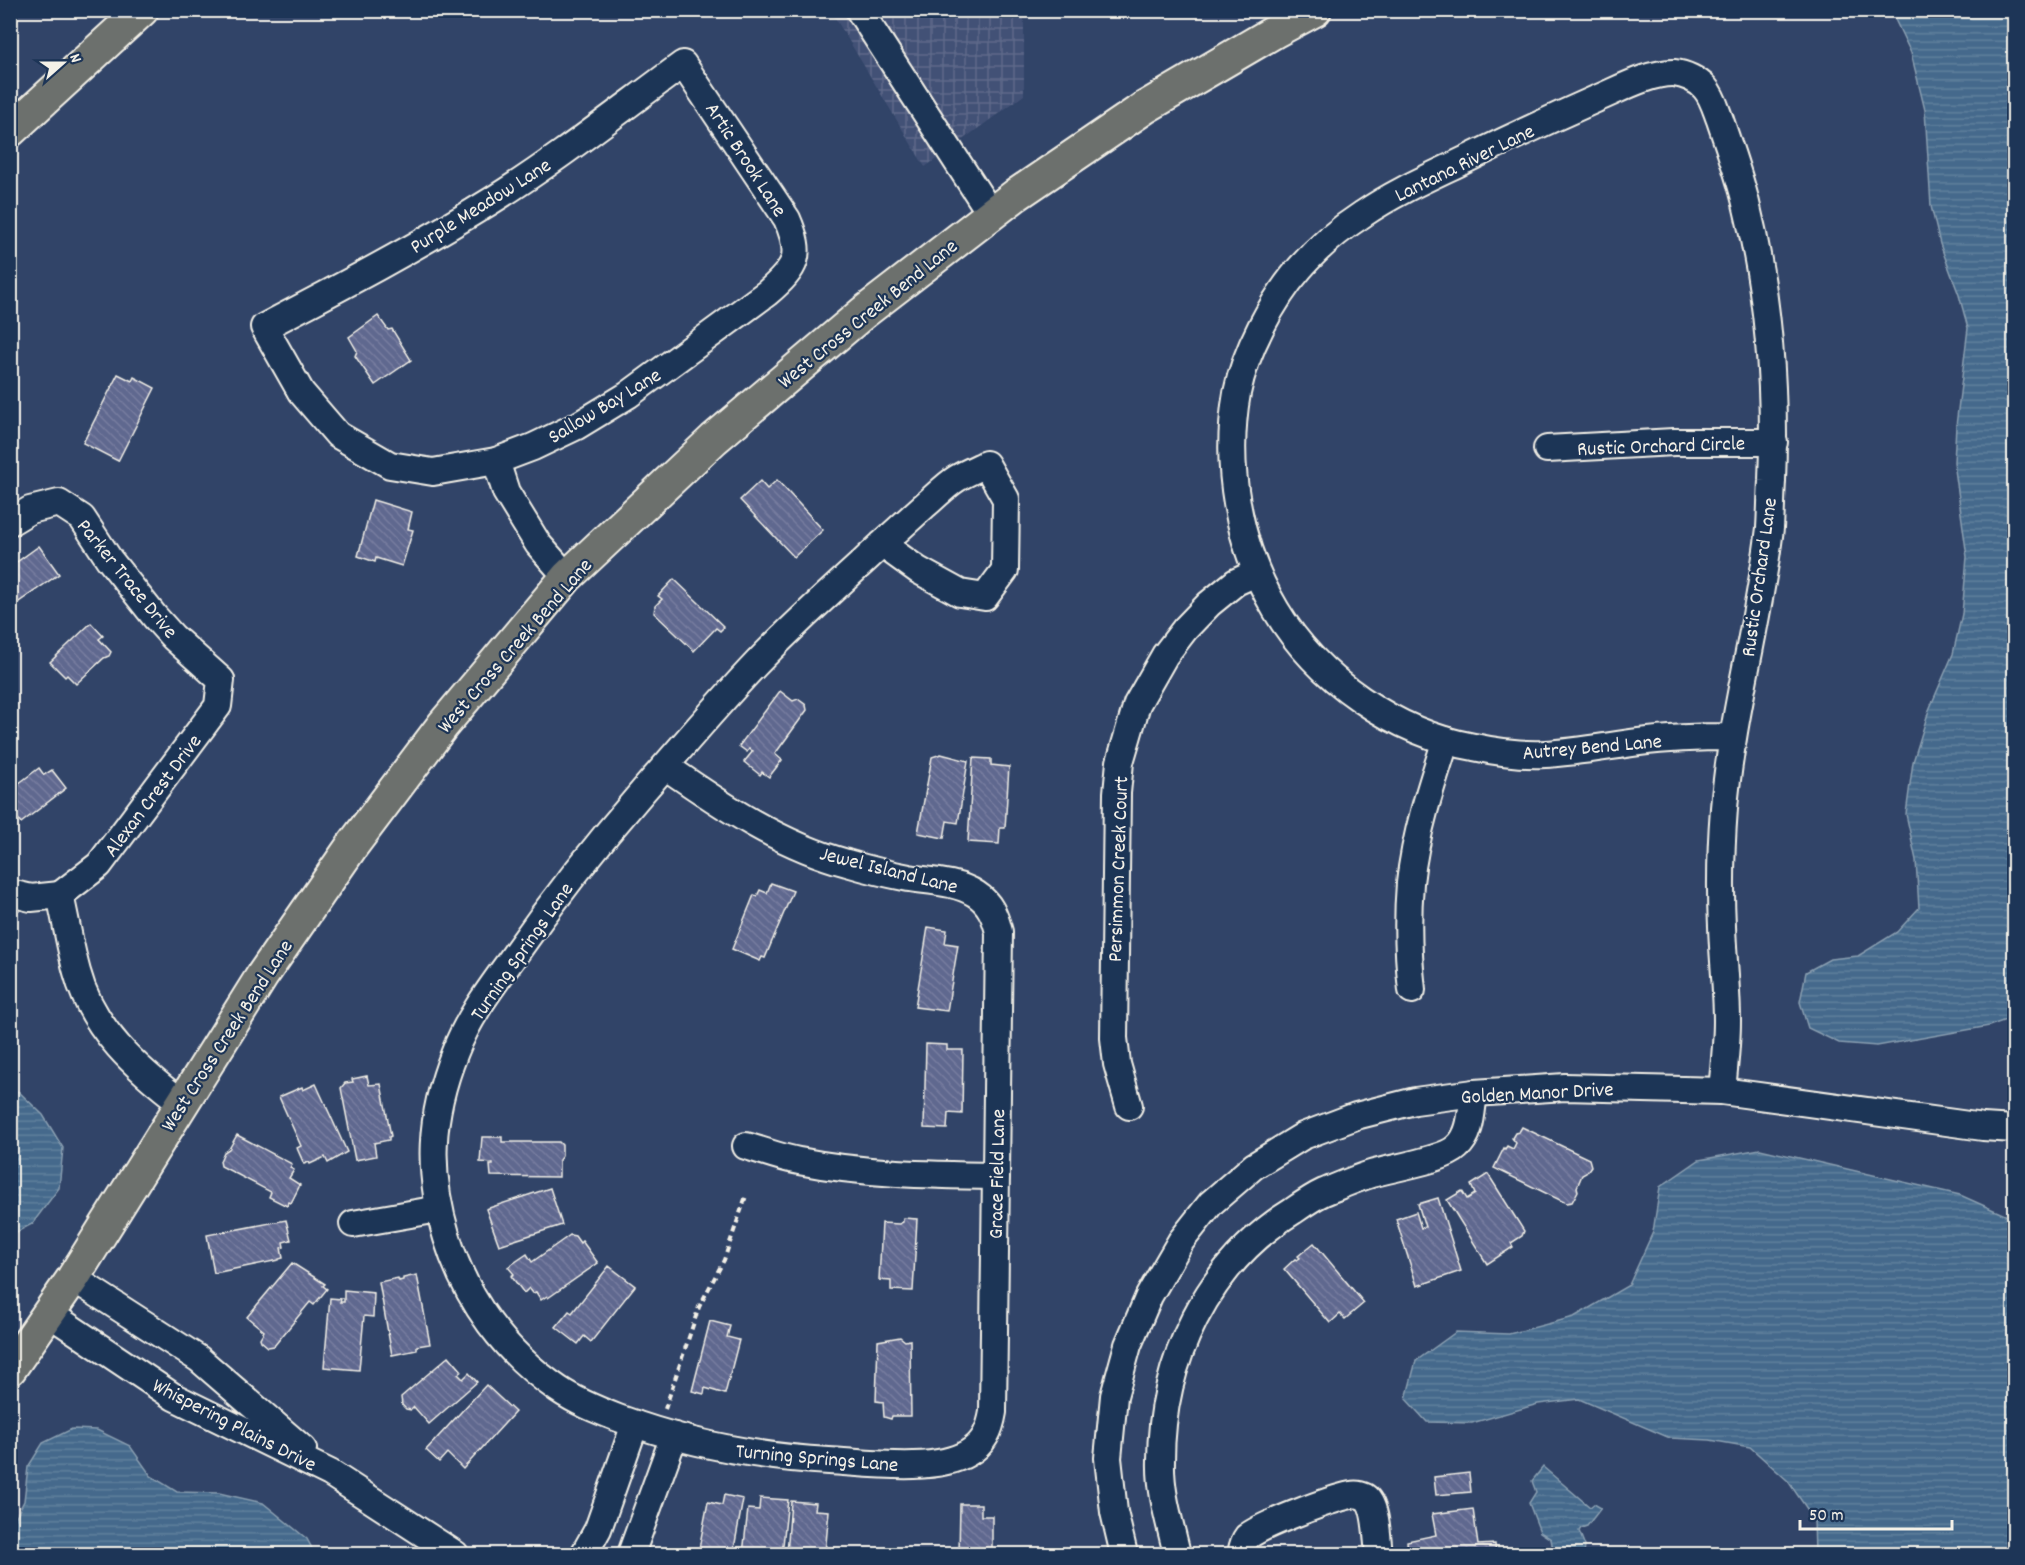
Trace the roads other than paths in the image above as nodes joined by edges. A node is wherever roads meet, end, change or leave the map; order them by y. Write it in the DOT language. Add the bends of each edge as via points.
graph roads {
  1 [pos="142,10"];
  2 [pos="859,10"];
  3 [pos="1315,10"];
  4 [pos="683,64"];
  5 [pos="1692,78"];
  6 [pos="51,95"];
  7 [pos="10,101"];
  8 [pos="10,131"];
  9 [pos="991,214"];
  10 [pos="796,260"];
  11 [pos="1271,309"];
  12 [pos="264,327"];
  13 [pos="1774,442"];
  14 [pos="1547,449"];
  15 [pos="496,461"];
  16 [pos="10,522"];
  17 [pos="882,543"];
  18 [pos="1256,573"];
  19 [pos="567,577"];
  20 [pos="221,681"];
  21 [pos="1733,737"];
  22 [pos="1446,740"];
  23 [pos="665,766"];
  24 [pos="10,893"];
  25 [pos="60,895"];
  26 [pos="987,902"];
  27 [pos="1412,990"];
  28 [pos="1722,1091"];
  29 [pos="1474,1092"];
  30 [pos="182,1103"];
  31 [pos="1129,1106"];
  32 [pos="2014,1129"];
  33 [pos="746,1146"];
  34 [pos="996,1176"];
  35 [pos="439,1209"];
  36 [pos="353,1224"];
  37 [pos="73,1278"];
  38 [pos="50,1314"];
  39 [pos="10,1369"];
  40 [pos="635,1424"];
  41 [pos="674,1436"];
  42 [pos="980,1445"];
  43 [pos="330,1473"];
  44 [pos="455,1554"];
  45 [pos="584,1554"];
  46 [pos="631,1554"];
  47 [pos="1124,1554"];
  48 [pos="1177,1554"];
  49 [pos="1241,1554"];
  50 [pos="1379,1554"];
  1 -- 6 [label="main road"];
  2 -- 9 [label="street"];
  3 -- 9 [label="main road, West Cross Creek Bend Lane" via="1144,108"];
  4 -- 10 [label="street, Artic Brook Lane" via="787,219 795,238"];
  4 -- 12 [label="street, Purple Meadow Lane" via="492,201 379,267"];
  5 -- 11 [label="street, Lantana River Lane" via="1677,73 1641,80 1426,178 1338,232 1296,272"];
  5 -- 13 [label="street, Rustic Orchard Lane" via="1711,97 1736,164 1751,223 1768,333"];
  6 -- 7 [label="main road" via="27,104"];
  6 -- 8 [label="main road"];
  9 -- 19 [label="main road, West Cross Creek Bend Lane" via="863,314 714,439"];
  10 -- 15 [label="street, Sallow Bay Lane" via="784,279 767,293 628,395 577,426"];
  11 -- 18 [label="street, Autrey Bend Lane" via="1238,387 1233,422 1235,490"];
  12 -- 15 [label="street, Sallow Bay Lane" via="301,392 338,435 390,465 433,472"];
  13 -- 14 [label="street, Rustic Orchard Circle" via="1674,442"];
  13 -- 21 [label="street, Rustic Orchard Lane" via="1770,523"];
  15 -- 19 [label="street" via="516,510 538,544"];
  16 -- 20 [label="street, Parker Trace Drive" via="30,510 59,503 82,518 109,560 155,617"];
  17 -- 17 [label="street, Turning Springs Lane" via="918,570 960,593 985,597 1005,570 1006,500 986,464 954,480"];
  17 -- 23 [label="street, Turning Springs Lane" via="757,662"];
  18 -- 22 [label="street, Autrey Bend Lane" via="1288,629 1335,681 1391,717"];
  18 -- 31 [label="street, Persimmon Creek Court" via="1236,582 1209,604 1165,655 1137,705 1120,762 1114,1028"];
  19 -- 30 [label="main road, West Cross Creek Bend Lane" via="444,725 352,846 261,976"];
  20 -- 25 [label="street, Alexan Crest Drive" via="219,706 99,865"];
  21 -- 22 [label="street, Autrey Bend Lane" via="1678,738 1543,754 1507,752"];
  21 -- 28 [label="street, Rustic Orchard Lane" via="1721,841 1727,1021"];
  22 -- 27 [label="street" via="1425,809 1410,883 1408,958"];
  23 -- 26 [label="street, Jewel Island Lane" via="724,807 790,841 844,862 961,887"];
  23 -- 35 [label="street, Turning Springs Lane" via="531,931 476,1010 456,1049 434,1126 433,1166"];
  24 -- 25 [label="street" via="31,898"];
  25 -- 30 [label="street" via="77,974 90,1004 115,1044"];
  26 -- 34 [label="street, Grace Field Lane" via="999,932"];
  28 -- 29 [label="street, Golden Manor Drive" via="1565,1087"];
  28 -- 32 [label="street, Golden Manor Drive"];
  29 -- 47 [label="street, Golden Manor Drive" via="1356,1116 1303,1136 1254,1166 1211,1203 1181,1241 1149,1296 1128,1345 1114,1396 1108,1458"];
  29 -- 48 [label="street" via="1466,1139 1456,1149 1322,1193 1279,1219 1248,1246 1219,1280 1189,1326 1163,1411 1160,1462 1165,1510"];
  30 -- 37 [label="main road, West Cross Creek Bend Lane"];
  33 -- 34 [label="street" via="797,1161 861,1171"];
  34 -- 42 [label="street, Grace Field Lane" via="993,1412 990,1429"];
  35 -- 36 [label="street"];
  35 -- 40 [label="street, Turning Springs Lane" via="468,1290 518,1358 560,1391 591,1408"];
  37 -- 38 [label="main road, West Cross Creek Bend Lane"];
  37 -- 43 [label="street, Whispering Plains Drive" via="199,1359"];
  38 -- 39 [label="main road, West Cross Creek Bend Lane"];
  38 -- 43 [label="street, Whispering Plains Drive" via="174,1397"];
  40 -- 41 [label="street, Turning Springs Lane"];
  40 -- 45 [label="street" via="598,1529"];
  41 -- 42 [label="street, Turning Springs Lane" via="721,1448 790,1458 923,1465 952,1461"];
  41 -- 46 [label="street"];
  43 -- 44 [label="street, Whispering Plains Drive"];
  49 -- 50 [label="street" via="1247,1538 1273,1524 1354,1494 1365,1497 1373,1506"];
}
